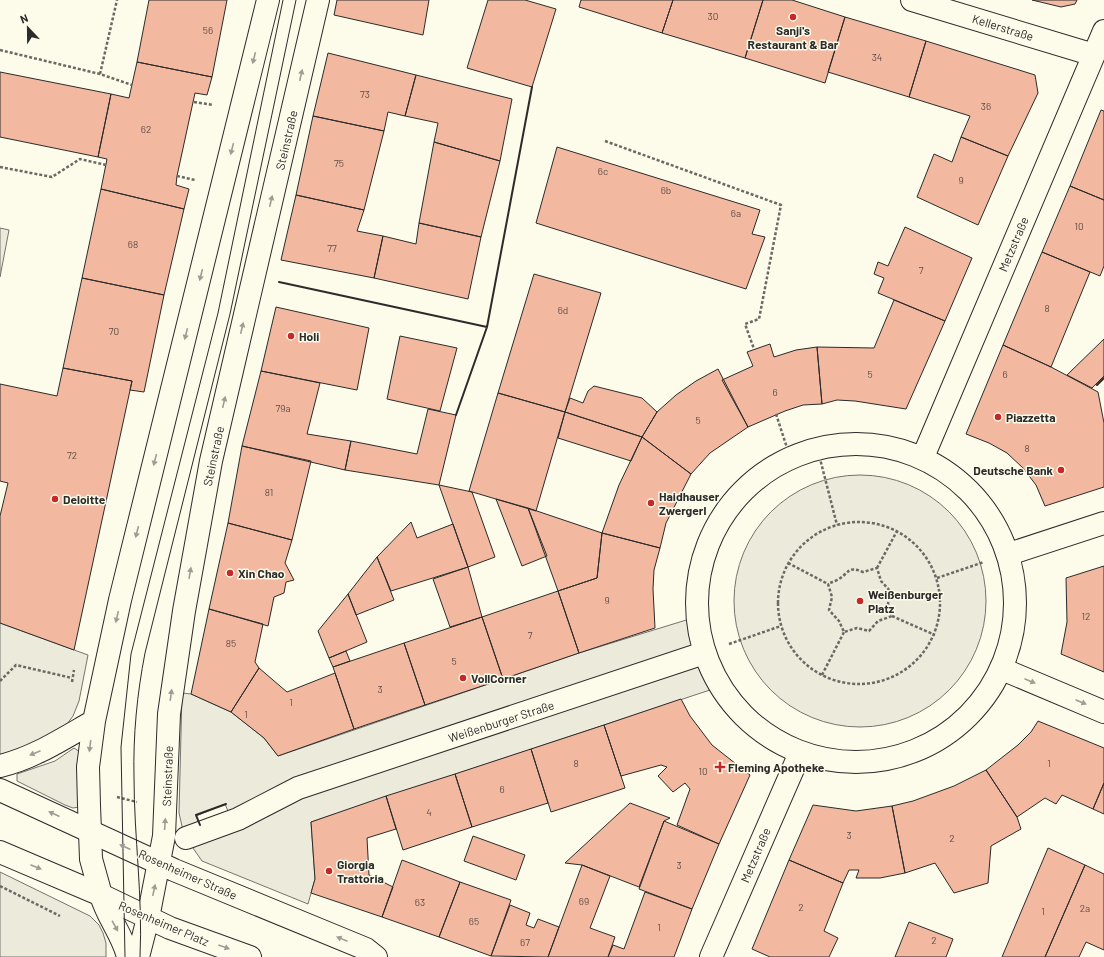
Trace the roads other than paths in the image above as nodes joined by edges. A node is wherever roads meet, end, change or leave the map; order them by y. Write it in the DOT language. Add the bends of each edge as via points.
graph roads {
  1 [pos="268,0"];
  2 [pos="318,0"];
  3 [pos="912,0"];
  4 [pos="1104,31"];
  5 [pos="1094,55"];
  6 [pos="923,457"];
  7 [pos="1104,523"];
  8 [pos="1009,554"];
  9 [pos="704,653"];
  10 [pos="1002,669"];
  11 [pos="1104,712"];
  12 [pos="94,721"];
  13 [pos="800,753"];
  14 [pos="0,766"];
  15 [pos="0,790"];
  16 [pos="90,830"];
  17 [pos="186,838"];
  18 [pos="0,852"];
  19 [pos="160,863"];
  20 [pos="100,895"];
  21 [pos="148,918"];
  22 [pos="128,957"];
  23 [pos="138,957"];
  24 [pos="250,957"];
  25 [pos="376,957"];
  26 [pos="711,957"];
  1 -- 12 [label="street, one-way" via="120,600"];
  19 -- 2 [label="street, Steinstraße, one-way" via="166,809 169,714 209,469"];
  3 -- 5 [label="street, Kellerstraße"];
  4 -- 5 [label="street, Metzstraße"];
  5 -- 6 [label="street, Metzstraße"];
  6 -- 8 [label="street" via="956,478 986,508"];
  6 -- 9 [label="street" via="871,443 817,448 775,464 746,487 725,511 707,543 697,580 696,617"];
  7 -- 8 [label="street"];
  8 -- 10 [label="street" via="1016,588 1015,623"];
  9 -- 13 [label="street" via="719,687 746,720 771,739"];
  9 -- 17 [label="street, Weißenburger Straße" via="298,788 238,819"];
  10 -- 11 [label="street, one-way"];
  10 -- 13 [label="street" via="985,697 964,721 939,740 910,753 881,761 850,762"];
  12 -- 14 [label="street, one-way" via="42,750 11,764"];
  12 -- 16 [label="street, one-way" via="88,767"];
  13 -- 26 [label="street, Metzstraße"];
  16 -- 15 [label="street, Rosenheimer Straße, one-way"];
  19 -- 16 [label="street, Rosenheimer Straße, one-way"];
  16 -- 20 [label="street" via="91,859"];
  18 -- 20 [label="street, one-way"];
  21 -- 19 [label="street, Steinstraße, one-way"];
  25 -- 19 [label="street, Rosenheimer Straße, one-way" via="366,949"];
  20 -- 21 [label="street, Rosenheimer Platz"];
  20 -- 22 [label="street, one-way" via="125,945"];
  21 -- 23 [label="street, Steinstraße"];
  21 -- 24 [label="street, Rosenheimer Platz, one-way"];
}
